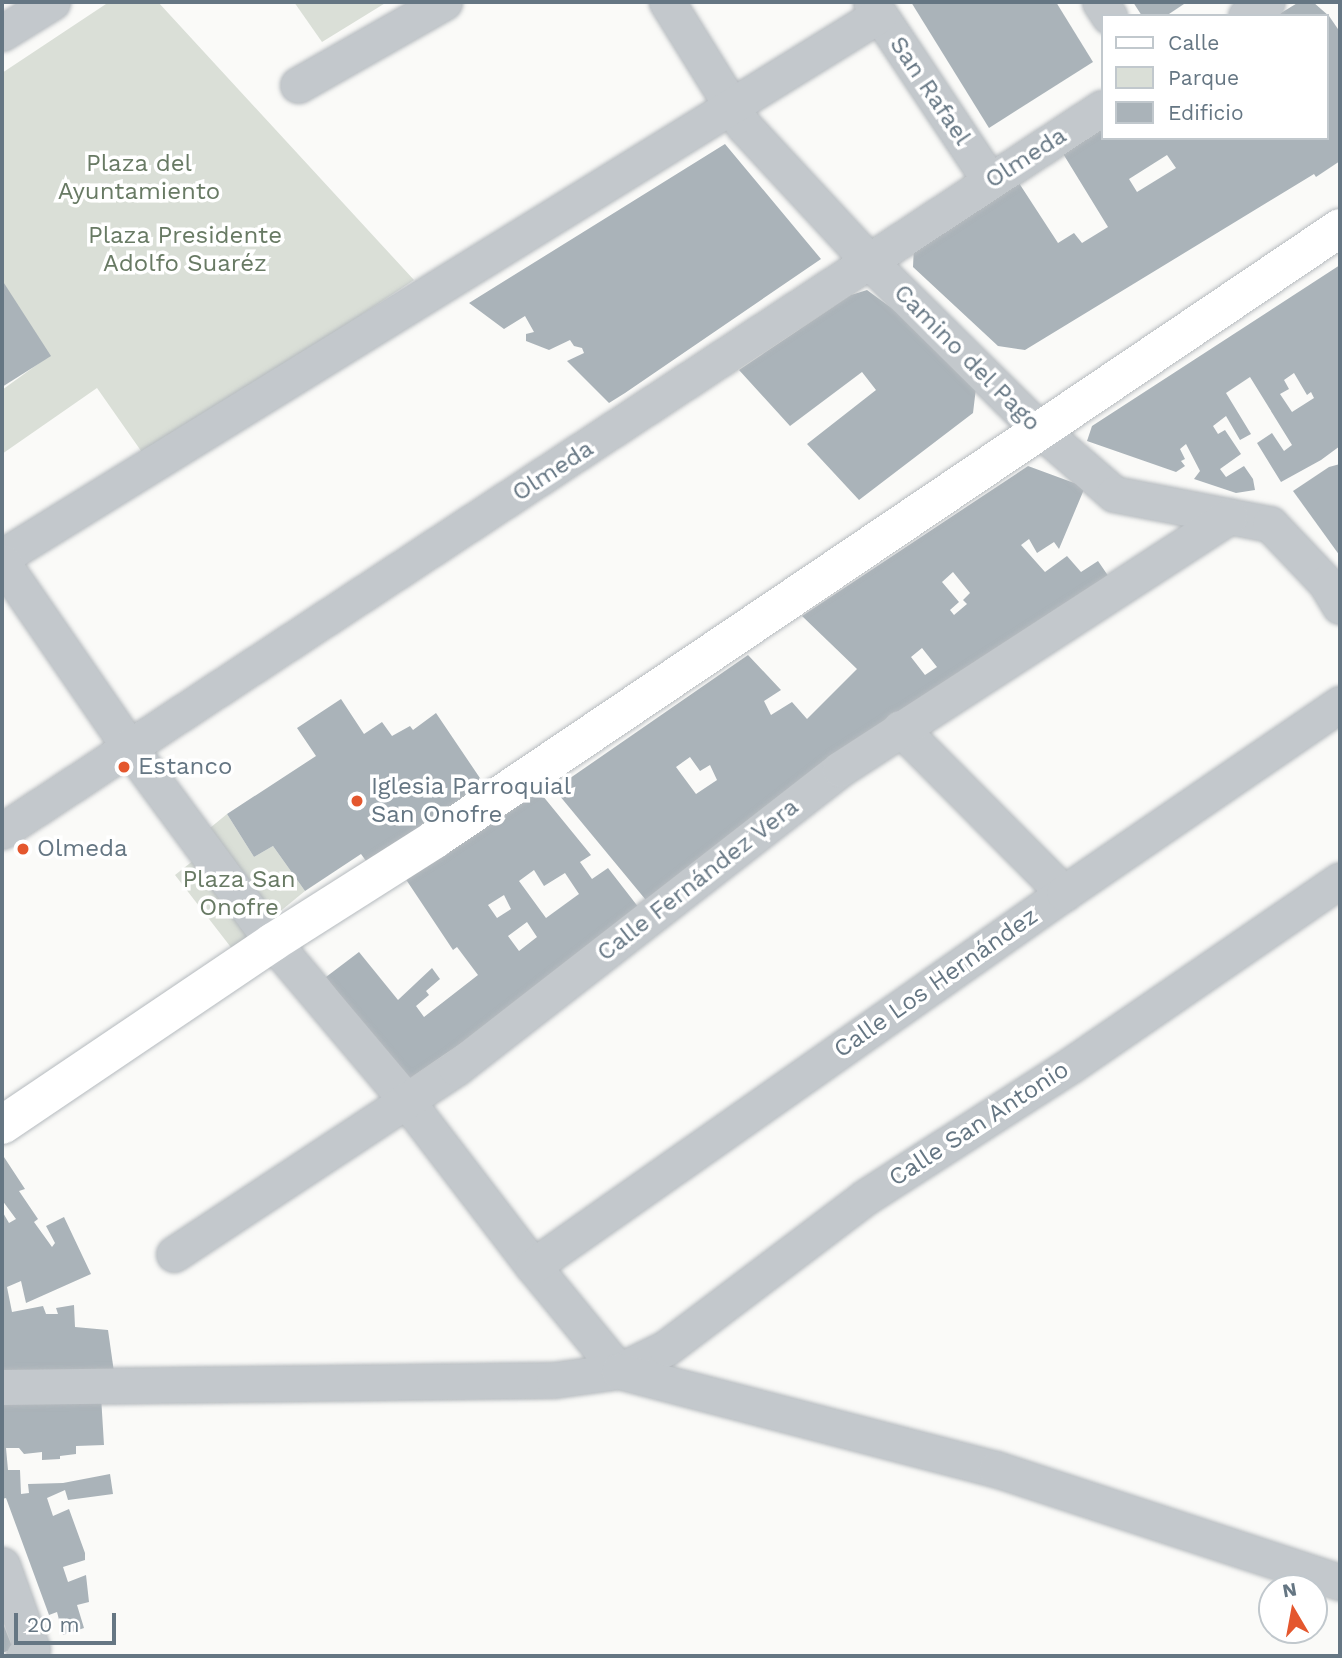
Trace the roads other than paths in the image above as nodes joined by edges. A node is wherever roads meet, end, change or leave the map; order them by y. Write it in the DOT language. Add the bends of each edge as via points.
graph roads {
  1 [pos="52,2"];
  2 [pos="444,2"];
  3 [pos="667,2"];
  4 [pos="1268,2"];
  5 [pos="875,8"];
  6 [pos="1249,14"];
  7 [pos="2,33"];
  8 [pos="298,85"];
  9 [pos="731,106"];
  10 [pos="1100,109"];
  11 [pos="990,180"];
  12 [pos="1340,228"];
  13 [pos="871,263"];
  14 [pos="1039,429"];
  15 [pos="1229,516"];
  16 [pos="2,559"];
  17 [pos="11,598"];
  18 [pos="1340,606"];
  19 [pos="1340,704"];
  20 [pos="900,728"];
  21 [pos="129,747"];
  22 [pos="2,831"];
  23 [pos="1340,880"];
  24 [pos="1064,893"];
  25 [pos="272,942"];
  26 [pos="406,1100"];
  27 [pos="2,1125"];
  28 [pos="174,1254"];
  29 [pos="533,1266"];
  30 [pos="620,1371"];
  31 [pos="2,1387"];
  32 [pos="2,1565"];
  33 [pos="1340,1582"];
  34 [pos="24,1656"];
  1 -- 7 [label="street"];
  2 -- 8 [label="street"];
  3 -- 9 [label="street, Camino del Pago"];
  4 -- 6 [label="street"];
  5 -- 9 [label="street"];
  5 -- 11 [label="street, San Rafael"];
  9 -- 13 [label="street, Camino del Pago" via="744,127"];
  9 -- 16 [label="street"];
  10 -- 11 [label="street, Olmeda"];
  11 -- 13 [label="street, Olmeda"];
  12 -- 14 [label="main road"];
  13 -- 14 [label="street, Camino del Pago"];
  13 -- 21 [label="street, Olmeda"];
  14 -- 15 [label="street, Camino del Pago" via="1114,494"];
  14 -- 25 [label="main road" via="435,839"];
  15 -- 18 [label="street, Camino del Pago" via="1270,524 1326,583"];
  15 -- 20 [label="street, Calle Fernández Vera"];
  16 -- 17 [label="street"];
  17 -- 21 [label="street"];
  19 -- 24 [label="street, Calle Los Hernández"];
  20 -- 24 [label="street"];
  20 -- 26 [label="street, Calle Fernández Vera" via="840,769 456,1068"];
  21 -- 22 [label="street, Olmeda"];
  21 -- 25 [label="street"];
  23 -- 30 [label="street, Calle San Antonio" via="1071,1065 864,1198 666,1348"];
  24 -- 29 [label="street, Calle Los Hernández"];
  25 -- 26 [label="street"];
  25 -- 27 [label="main road"];
  26 -- 28 [label="street, Calle Fernández Vera"];
  26 -- 29 [label="street"];
  29 -- 30 [label="street"];
  30 -- 31 [label="street" via="554,1380"];
  30 -- 33 [label="street" via="996,1469"];
  32 -- 34 [label="street" via="32,1649"];
}
